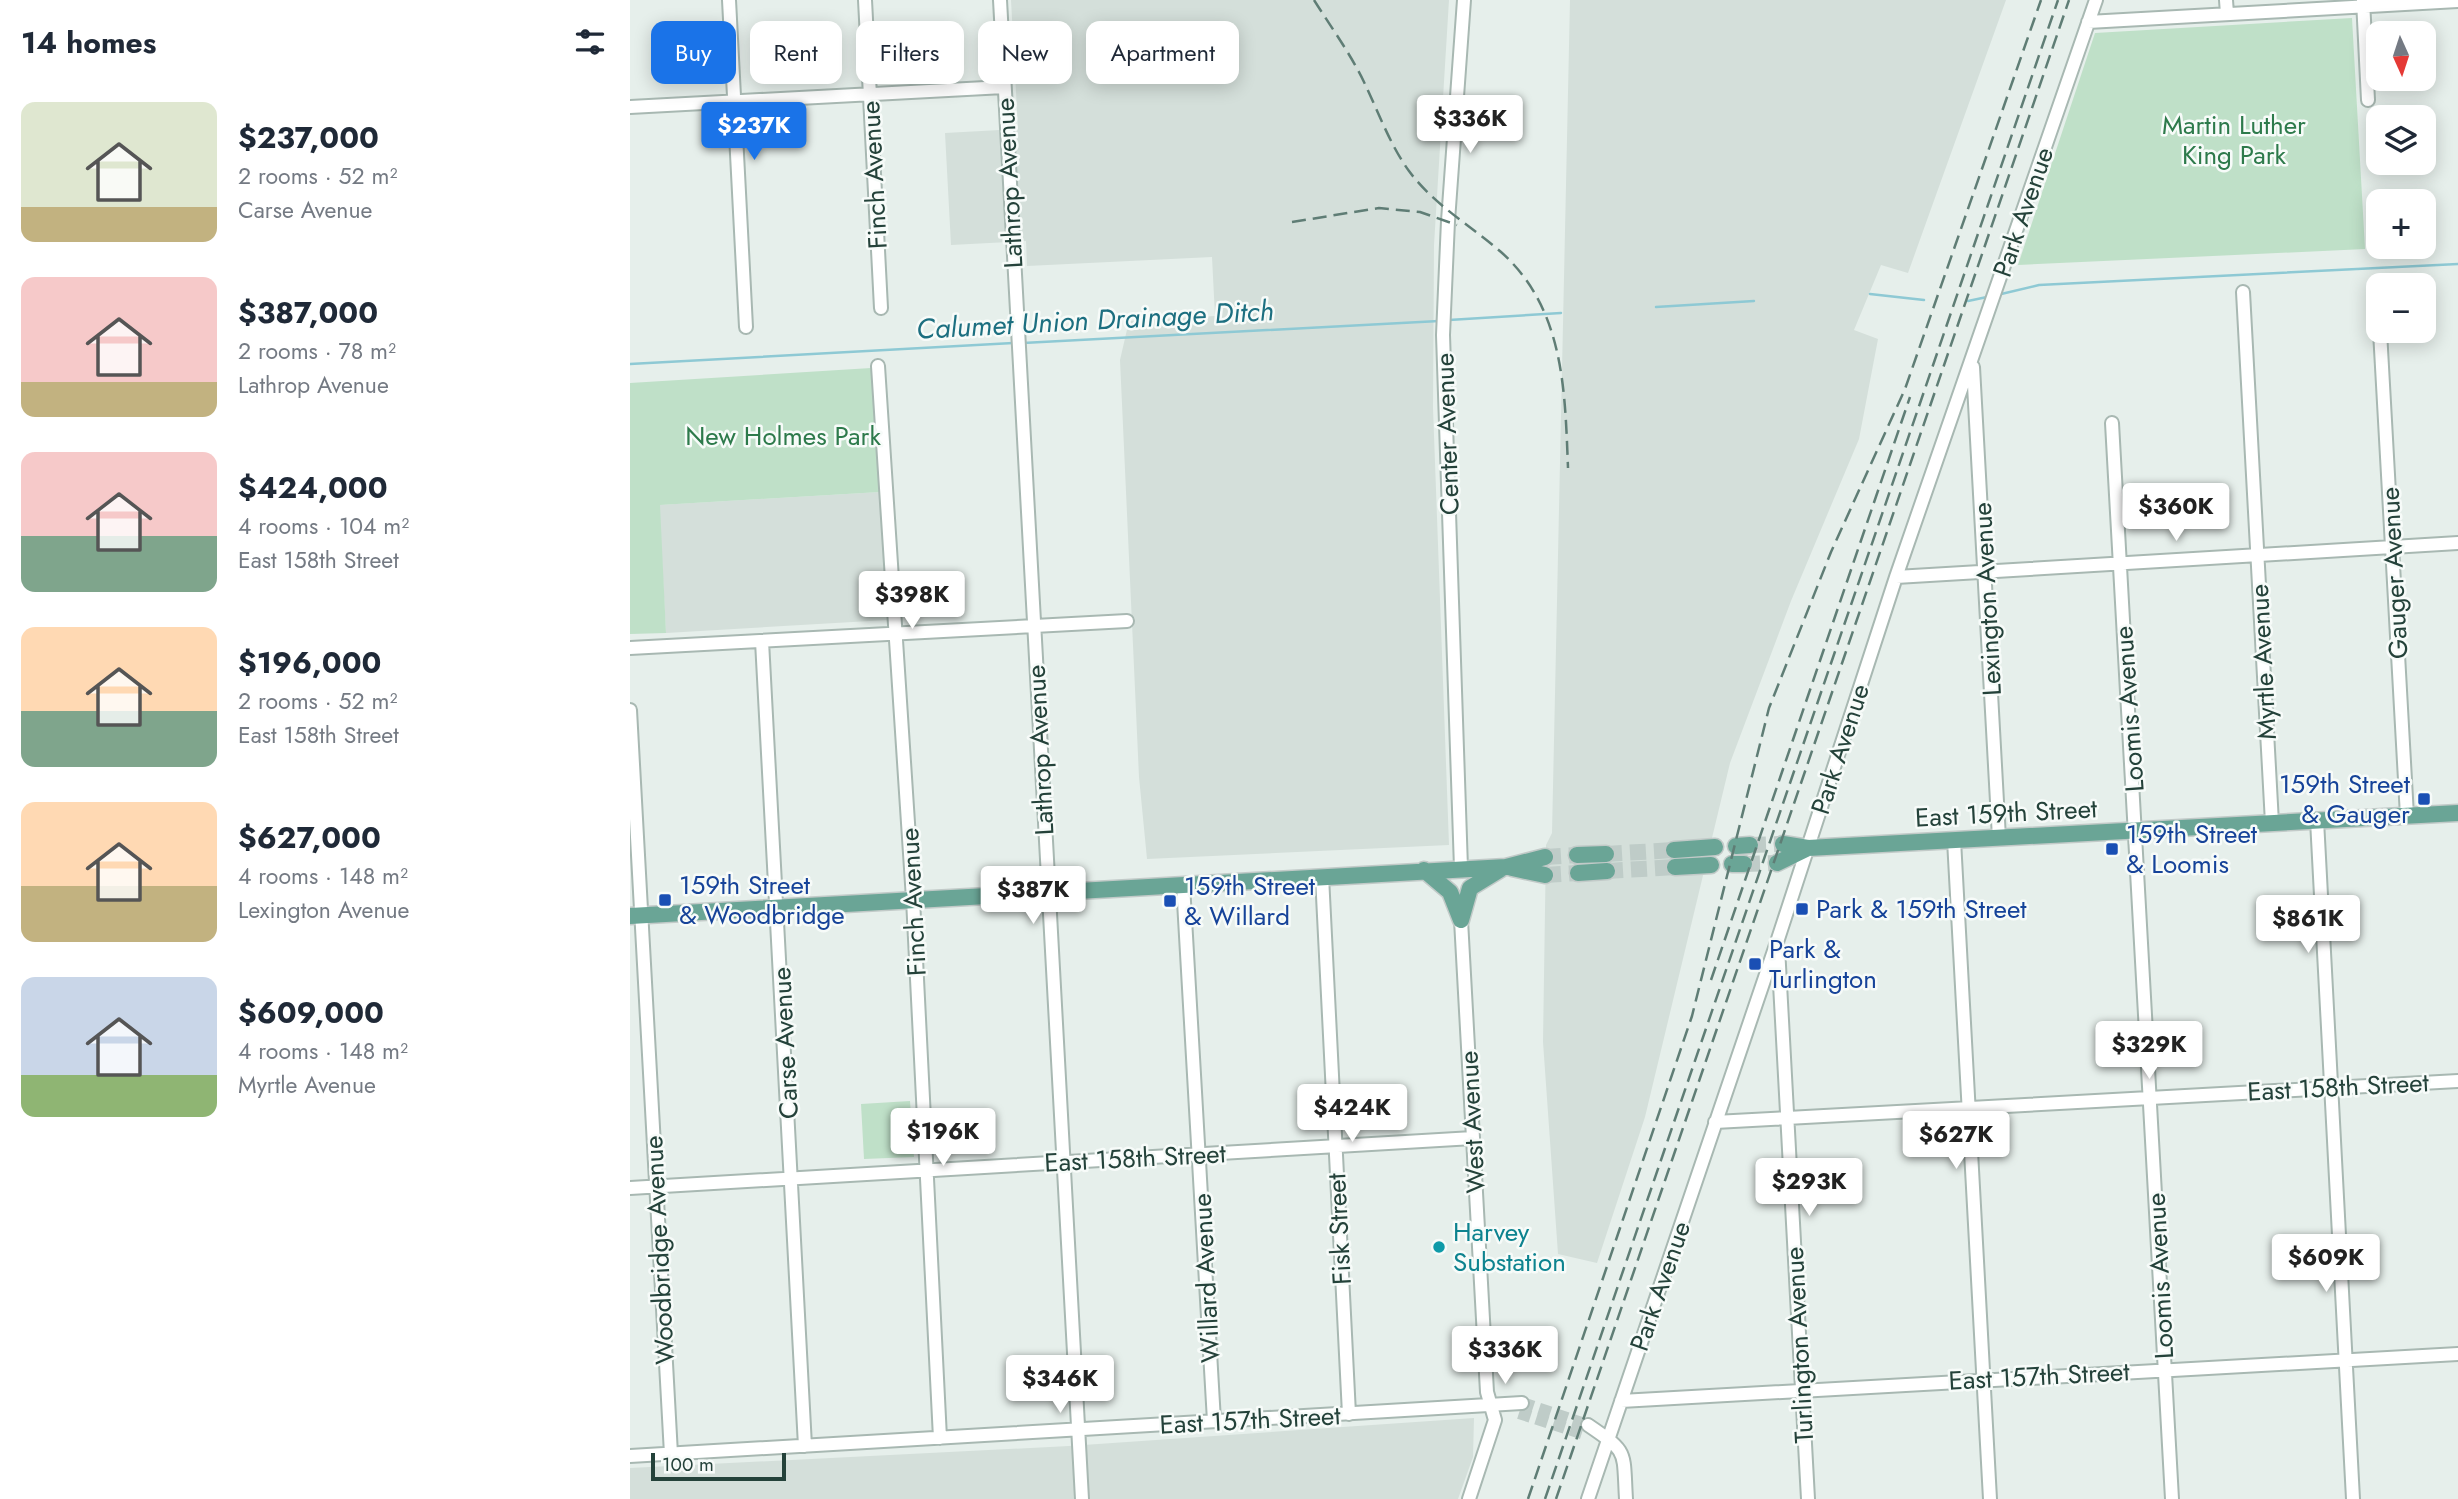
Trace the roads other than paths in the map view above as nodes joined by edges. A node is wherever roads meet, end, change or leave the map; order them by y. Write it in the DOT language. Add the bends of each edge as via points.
graph roads {
  1 [pos="729,0"];
  2 [pos="865,0"];
  3 [pos="1000,0"];
  4 [pos="1464,0"];
  5 [pos="2096,0"];
  6 [pos="2226,0"];
  7 [pos="2458,1"];
  8 [pos="2363,3"];
  9 [pos="2227,14"];
  10 [pos="2088,22"];
  11 [pos="1004,87"];
  12 [pos="870,94"];
  13 [pos="2368,100"];
  14 [pos="734,102"];
  15 [pos="630,107"];
  16 [pos="2243,292"];
  17 [pos="881,308"];
  18 [pos="746,327"];
  19 [pos="2381,343"];
  20 [pos="1972,361"];
  21 [pos="878,366"];
  22 [pos="2112,423"];
  23 [pos="2458,543"];
  24 [pos="2392,547"];
  25 [pos="2258,555"];
  26 [pos="2119,564"];
  27 [pos="1986,571"];
  28 [pos="1896,577"];
  29 [pos="1127,621"];
  30 [pos="1032,626"];
  31 [pos="896,634"];
  32 [pos="762,641"];
  33 [pos="630,648"];
  34 [pos="630,710"];
  35 [pos="2458,813"];
  36 [pos="2407,816"];
  37 [pos="2317,820"];
  38 [pos="2272,823"];
  39 [pos="2137,830"];
  40 [pos="1999,838"];
  41 [pos="1954,840"];
  42 [pos="1783,844"];
  43 [pos="1715,847"];
  44 [pos="1808,848"];
  45 [pos="1674,850"];
  46 [pos="1606,854"];
  47 [pos="1577,855"];
  48 [pos="1545,857"];
  49 [pos="1777,863"];
  50 [pos="1711,865"];
  51 [pos="1506,867"];
  52 [pos="1675,867"];
  53 [pos="1461,869"];
  54 [pos="1424,870"];
  55 [pos="1607,871"];
  56 [pos="1578,873"];
  57 [pos="1545,875"];
  58 [pos="1322,876"];
  59 [pos="1183,884"];
  60 [pos="1048,891"];
  61 [pos="914,899"];
  62 [pos="778,906"];
  63 [pos="635,916"];
  64 [pos="1461,920"];
  65 [pos="1778,939"];
  66 [pos="2458,1081"];
  67 [pos="2332,1088"];
  68 [pos="2151,1098"];
  69 [pos="1969,1108"];
  70 [pos="1787,1119"];
  71 [pos="1715,1122"];
  72 [pos="1473,1138"];
  73 [pos="1335,1146"];
  74 [pos="1199,1154"];
  75 [pos="1063,1162"];
  76 [pos="927,1170"];
  77 [pos="791,1178"];
  78 [pos="656,1186"];
  79 [pos="630,1188"];
  80 [pos="2458,1354"];
  81 [pos="2346,1360"];
  82 [pos="2165,1370"];
  83 [pos="1984,1379"];
  84 [pos="1802,1389"];
  85 [pos="1621,1401"];
  86 [pos="1492,1406"];
  87 [pos="1521,1408"];
  88 [pos="1349,1414"];
  89 [pos="1214,1421"];
  90 [pos="1078,1430"];
  91 [pos="1586,1430"];
  92 [pos="940,1438"];
  93 [pos="1608,1439"];
  94 [pos="805,1446"];
  95 [pos="671,1454"];
  96 [pos="630,1456"];
  97 [pos="1082,1499"];
  98 [pos="1469,1499"];
  99 [pos="1588,1499"];
  100 [pos="1626,1499"];
  101 [pos="1808,1499"];
  102 [pos="1990,1499"];
  103 [pos="2172,1499"];
  104 [pos="2353,1499"];
  1 -- 14 [label="street"];
  2 -- 12 [label="street, Finch Avenue"];
  3 -- 11 [label="street, Lathrop Avenue"];
  4 -- 53 [label="street, Center Avenue" via="1443,335"];
  5 -- 10 [label="street, Park Avenue"];
  6 -- 9 [label="street"];
  7 -- 8 [label="street"];
  8 -- 9 [label="street"];
  8 -- 13 [label="street"];
  9 -- 10 [label="street"];
  10 -- 20 [label="street, Park Avenue"];
  11 -- 12 [label="street"];
  11 -- 30 [label="street, Lathrop Avenue"];
  12 -- 14 [label="street"];
  12 -- 17 [label="street, Finch Avenue"];
  14 -- 15 [label="street"];
  14 -- 18 [label="street"];
  16 -- 25 [label="street, Myrtle Avenue"];
  19 -- 24 [label="street, Gauger Avenue"];
  20 -- 27 [label="street, Lexington Avenue"];
  20 -- 28 [label="street, Park Avenue"];
  21 -- 31 [label="street, Finch Avenue"];
  22 -- 26 [label="street, Loomis Avenue"];
  23 -- 24 [label="street"];
  24 -- 25 [label="street"];
  24 -- 36 [label="street, Gauger Avenue"];
  25 -- 26 [label="street"];
  25 -- 38 [label="street, Myrtle Avenue"];
  26 -- 27 [label="street"];
  26 -- 39 [label="street, Loomis Avenue"];
  27 -- 28 [label="street"];
  27 -- 40 [label="street, Lexington Avenue"];
  28 -- 44 [label="street, Park Avenue"];
  29 -- 30 [label="street"];
  30 -- 31 [label="street"];
  30 -- 60 [label="street, Lathrop Avenue"];
  31 -- 32 [label="street"];
  31 -- 61 [label="street, Finch Avenue"];
  32 -- 33 [label="street"];
  32 -- 62 [label="street, Carse Avenue"];
  34 -- 63 [label="street, Woodbridge Avenue"];
  35 -- 36 [label="main road, East 159th Street"];
  36 -- 37 [label="main road, East 159th Street"];
  37 -- 38 [label="main road, East 159th Street"];
  37 -- 67 [label="street"];
  38 -- 39 [label="main road, East 159th Street"];
  39 -- 40 [label="main road, East 159th Street"];
  39 -- 68 [label="street, Loomis Avenue"];
  40 -- 41 [label="main road, East 159th Street"];
  41 -- 44 [label="main road, East 159th Street"];
  41 -- 69 [label="street"];
  42 -- 44 [label="main road, East 159th Street"];
  43 -- 45 [label="main road"];
  44 -- 49 [label="main road, East 159th Street"];
  44 -- 65 [label="street, Park Avenue"];
  46 -- 47 [label="main road"];
  48 -- 51 [label="main road"];
  50 -- 52 [label="main road"];
  51 -- 53 [label="main road"];
  51 -- 57 [label="main road"];
  51 -- 64 [label="main road" via="1469,888"];
  53 -- 54 [label="main road"];
  54 -- 58 [label="main road"];
  54 -- 64 [label="main road" via="1450,892"];
  55 -- 56 [label="main road"];
  58 -- 59 [label="main road"];
  58 -- 73 [label="street, Fisk Street"];
  59 -- 60 [label="main road"];
  59 -- 74 [label="street, Willard Avenue"];
  60 -- 61 [label="main road"];
  60 -- 75 [label="street, Lathrop Avenue"];
  61 -- 62 [label="main road"];
  61 -- 76 [label="street, Finch Avenue"];
  62 -- 63 [label="main road"];
  62 -- 77 [label="street, Carse Avenue"];
  63 -- 78 [label="street, Woodbridge Avenue"];
  64 -- 72 [label="street, West Avenue"];
  65 -- 70 [label="street, Turlington Avenue"];
  65 -- 71 [label="street, Park Avenue"];
  66 -- 67 [label="street, East 158th Street"];
  67 -- 68 [label="street, East 158th Street"];
  67 -- 81 [label="street"];
  68 -- 69 [label="street, East 158th Street"];
  68 -- 82 [label="street, Loomis Avenue"];
  69 -- 70 [label="street, East 158th Street"];
  69 -- 83 [label="street"];
  70 -- 71 [label="street, East 158th Street"];
  70 -- 84 [label="street, Turlington Avenue"];
  71 -- 85 [label="street, Park Avenue"];
  72 -- 73 [label="street, East 158th Street"];
  72 -- 86 [label="street, West Avenue" via="1487,1392"];
  73 -- 74 [label="street, East 158th Street"];
  73 -- 88 [label="street, Fisk Street"];
  74 -- 75 [label="street, East 158th Street"];
  74 -- 89 [label="street, Willard Avenue"];
  75 -- 76 [label="street, East 158th Street"];
  75 -- 90 [label="street, Lathrop Avenue"];
  76 -- 77 [label="street, East 158th Street"];
  76 -- 92 [label="street, Finch Avenue"];
  77 -- 78 [label="street, East 158th Street"];
  77 -- 94 [label="street, Carse Avenue"];
  78 -- 79 [label="street, East 158th Street"];
  78 -- 95 [label="street, Woodbridge Avenue"];
  80 -- 81 [label="street, East 157th Street"];
  81 -- 82 [label="street, East 157th Street"];
  81 -- 104 [label="street"];
  82 -- 83 [label="street, East 157th Street"];
  82 -- 103 [label="street, Loomis Avenue"];
  83 -- 84 [label="street, East 157th Street"];
  83 -- 102 [label="street"];
  84 -- 85 [label="street, East 157th Street"];
  84 -- 101 [label="street, Turlington Avenue"];
  85 -- 93 [label="street, Park Avenue"];
  86 -- 87 [label="street, East 157th Street"];
  86 -- 88 [label="street, East 157th Street"];
  86 -- 98 [label="street, West Avenue" via="1494,1420"];
  88 -- 89 [label="street, East 157th Street"];
  89 -- 90 [label="street, East 157th Street"];
  90 -- 92 [label="street, East 157th Street"];
  90 -- 97 [label="street, Lathrop Avenue"];
  91 -- 93 [label="street"];
  92 -- 94 [label="street, East 157th Street"];
  93 -- 99 [label="street, Park Avenue"];
  93 -- 100 [label="street" via="1618,1445 1624,1459"];
  94 -- 95 [label="street, East 157th Street"];
  95 -- 96 [label="street, East 157th Street"];
}
